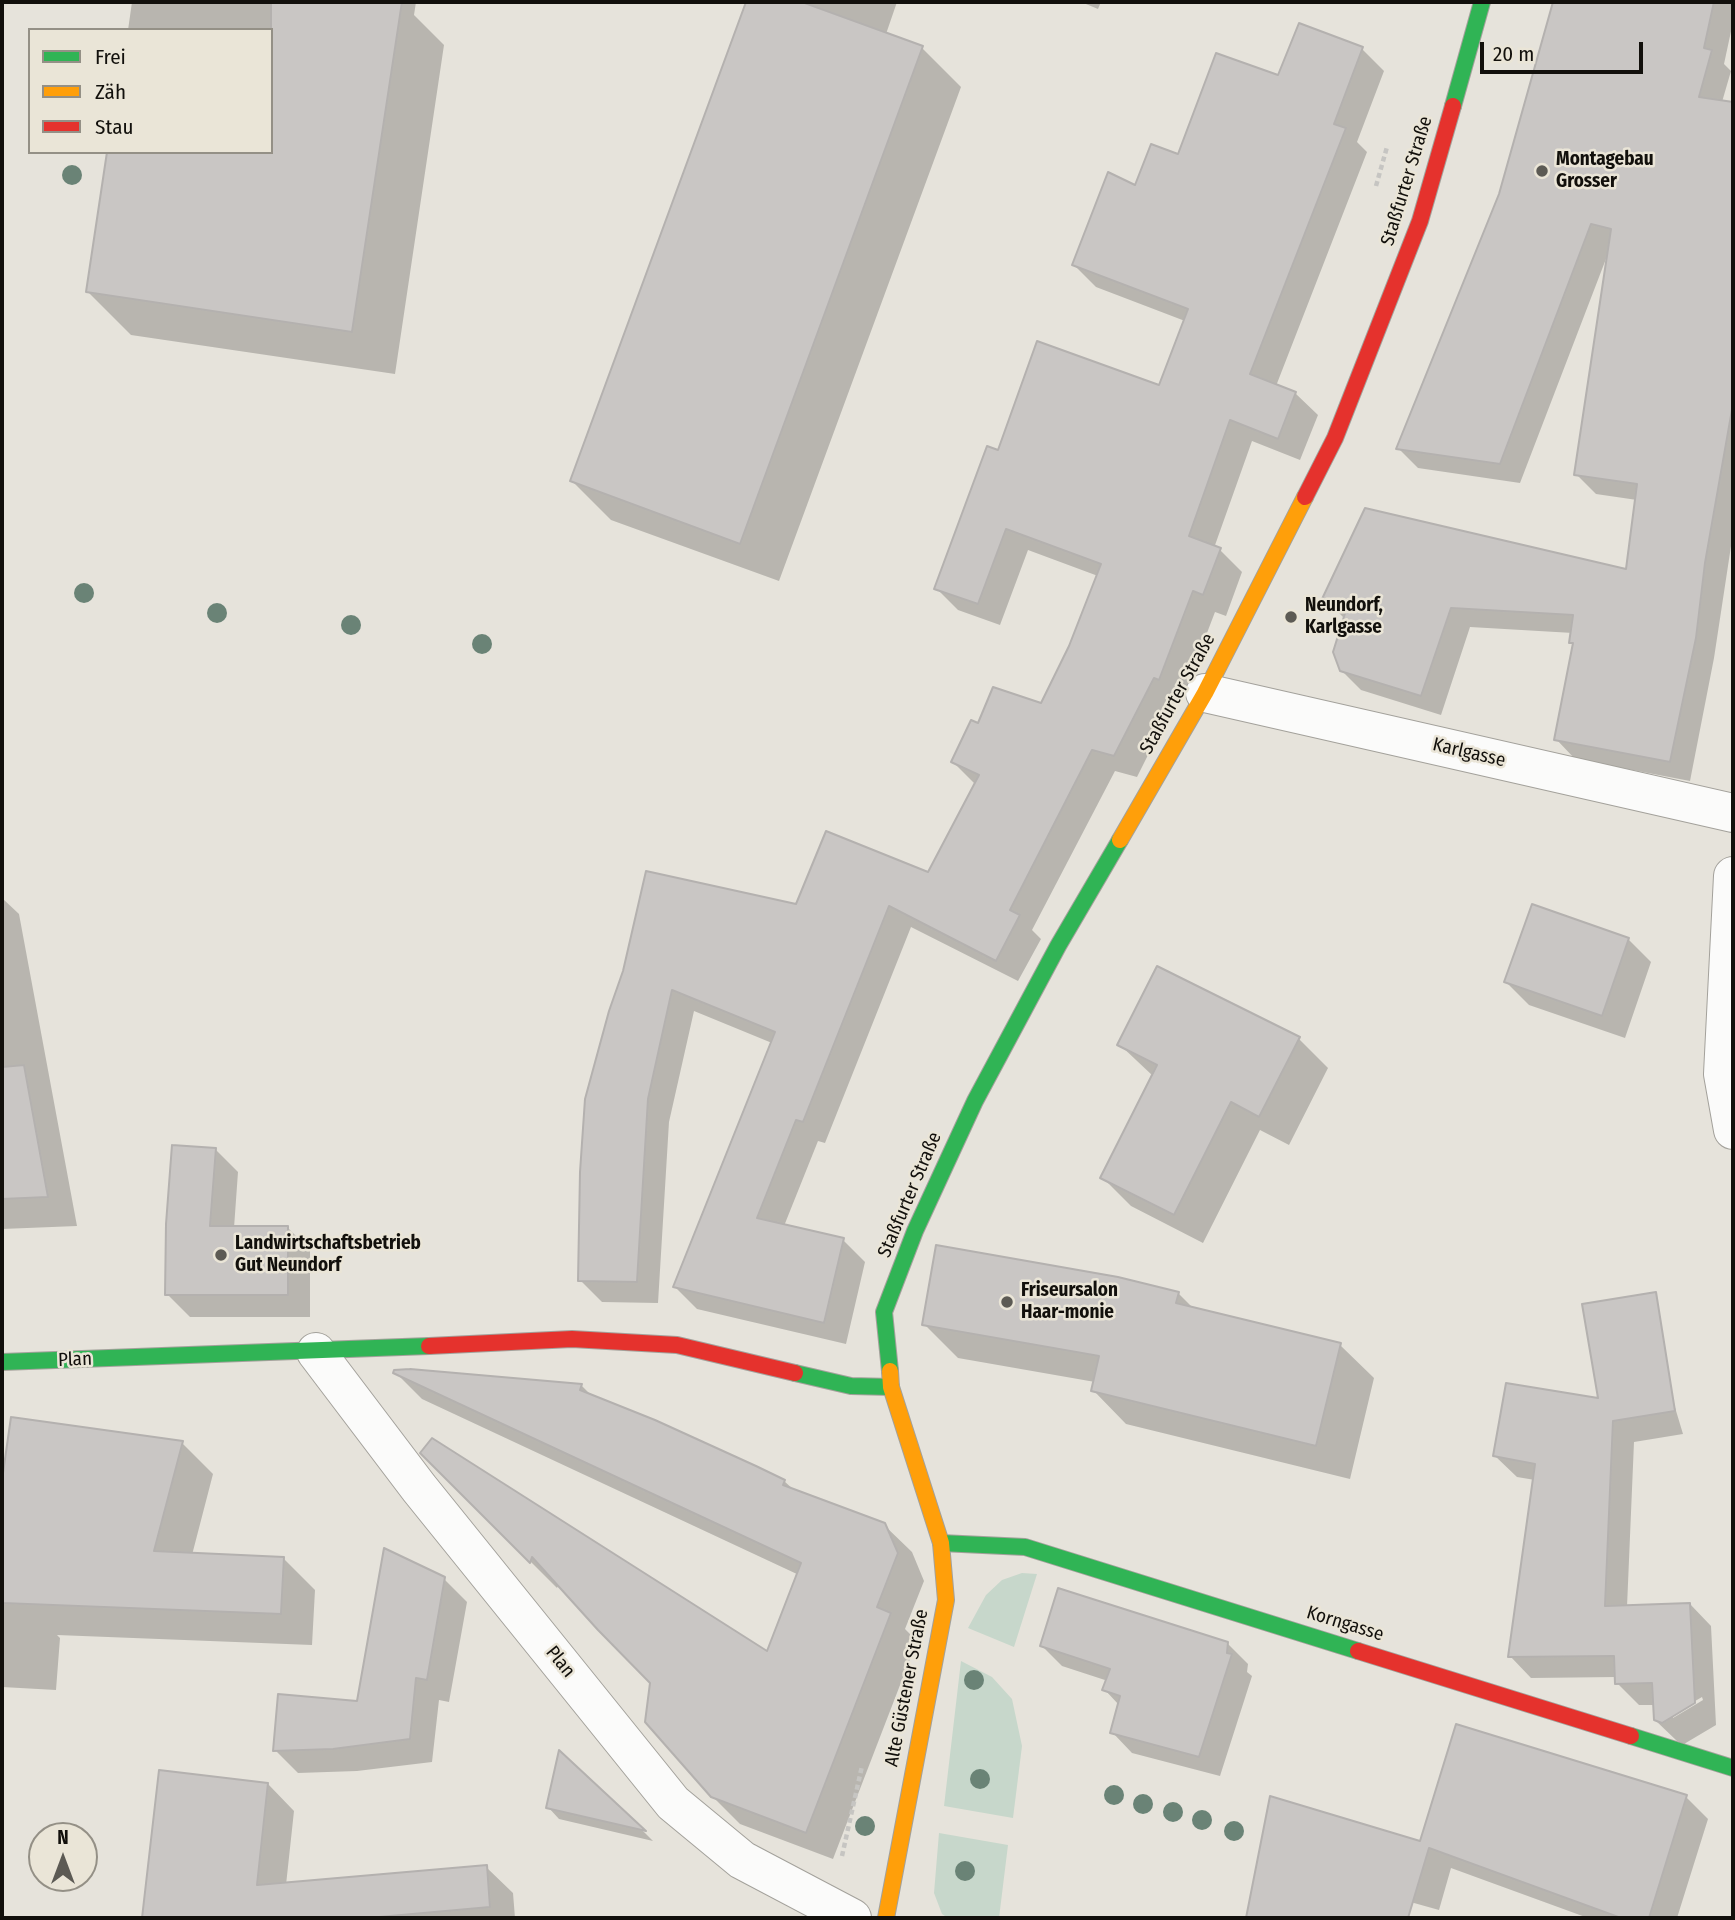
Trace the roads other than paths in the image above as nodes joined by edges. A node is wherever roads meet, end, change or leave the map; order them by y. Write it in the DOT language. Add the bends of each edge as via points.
graph roads {
  1 [pos="1482,2"];
  2 [pos="1205,693"];
  3 [pos="1733,813"];
  4 [pos="1733,876"];
  5 [pos="1728,1073"];
  6 [pos="1733,1130"];
  7 [pos="316,1352"];
  8 [pos="2,1362"];
  9 [pos="891,1387"];
  10 [pos="940,1543"];
  11 [pos="1733,1768"];
  12 [pos="852,1918"];
  13 [pos="886,1918"];
  1 -- 2 [label="main road, Staßfurter Straße" via="1420,221 1335,438"];
  2 -- 3 [label="street, Karlgasse"];
  2 -- 9 [label="main road, Staßfurter Straße" via="1058,946 988,1077 915,1231 884,1312"];
  4 -- 5 [label="street"];
  5 -- 6 [label="street"];
  7 -- 8 [label="main road, Plan"];
  7 -- 9 [label="main road, Plan" via="572,1339 677,1345 851,1386"];
  7 -- 12 [label="street, Plan" via="419,1488 673,1802 742,1860"];
  9 -- 10 [label="main road, Alte Güstener Straße"];
  10 -- 11 [label="main road, Korngasse" via="1025,1547"];
  10 -- 13 [label="main road, Alte Güstener Straße" via="946,1600"];
}
